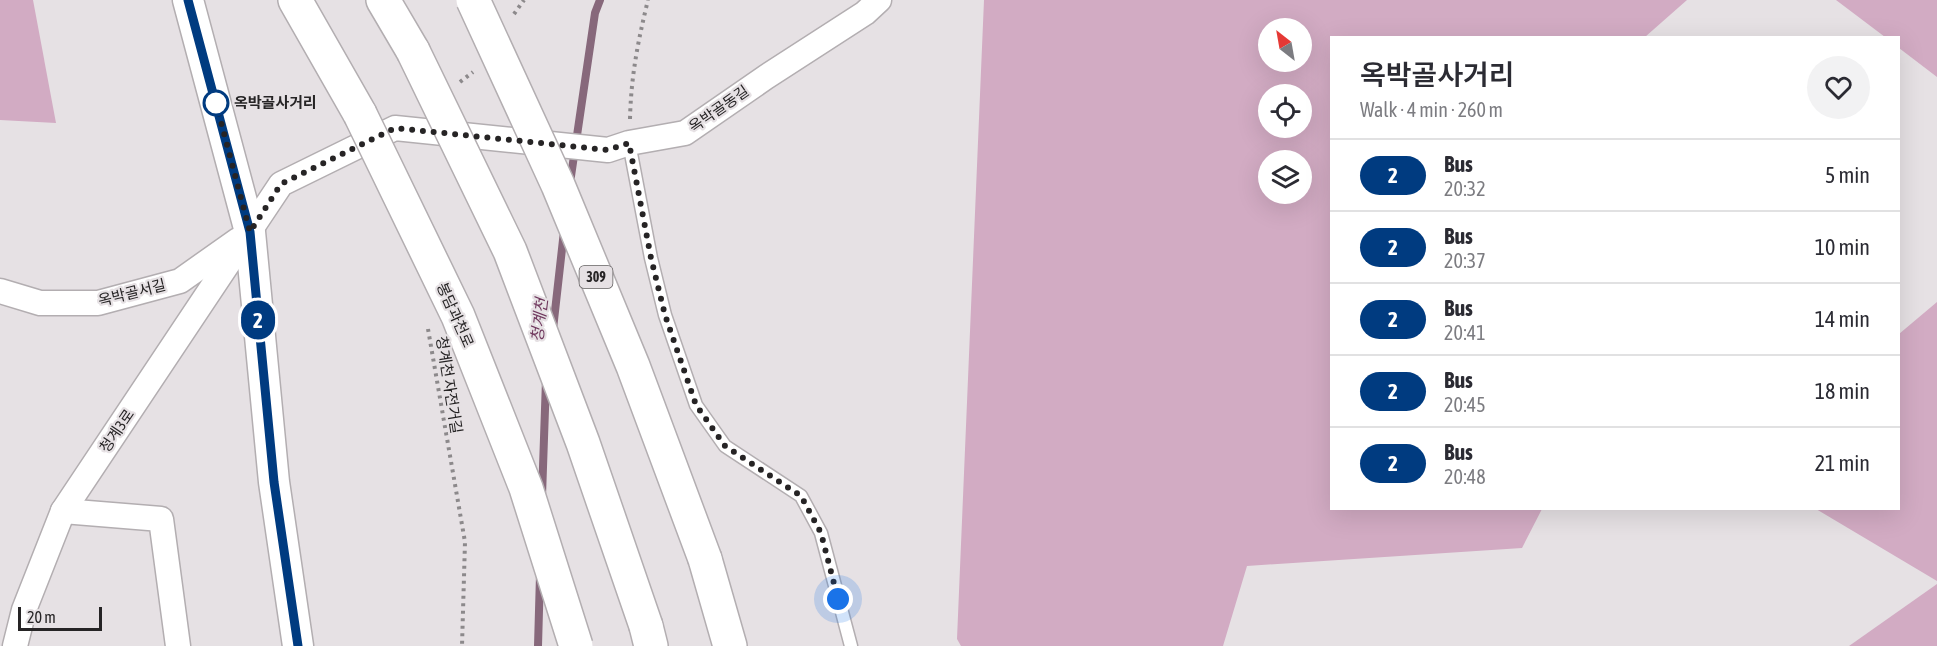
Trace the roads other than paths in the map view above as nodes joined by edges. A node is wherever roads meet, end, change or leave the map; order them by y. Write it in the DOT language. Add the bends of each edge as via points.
graph roads {
  1 [pos="188,0"];
  2 [pos="295,0"];
  3 [pos="382,0"];
  4 [pos="473,0"];
  5 [pos="879,0"];
  6 [pos="619,147"];
  7 [pos="250,232"];
  8 [pos="0,291"];
  9 [pos="63,511"];
  10 [pos="648,636"];
  11 [pos="15,646"];
  12 [pos="178,646"];
  13 [pos="298,646"];
  14 [pos="576,646"];
  15 [pos="730,646"];
  16 [pos="851,646"];
  1 -- 7 [label="street"];
  2 -- 14 [label="highway, 봉담과천로, bridge" via="360,114 458,316 526,488"];
  3 -- 10 [label="highway, bridge" via="413,51 510,251 583,442"];
  4 -- 15 [label="highway, 309, bridge" via="563,195 633,366 705,560"];
  5 -- 6 [label="street, 옥박골동길" via="685,133"];
  6 -- 7 [label="street, 옥박골동길, bridge" via="395,128 281,184"];
  6 -- 16 [label="lane" via="696,405 725,446 801,496 821,533"];
  7 -- 8 [label="street, 옥박골서길" via="180,281 98,303 40,303"];
  7 -- 9 [label="street, 청계3로"];
  7 -- 13 [label="street" via="274,482"];
  9 -- 11 [label="street, 청계3로" via="24,610"];
  9 -- 12 [label="street" via="161,519"];
}
